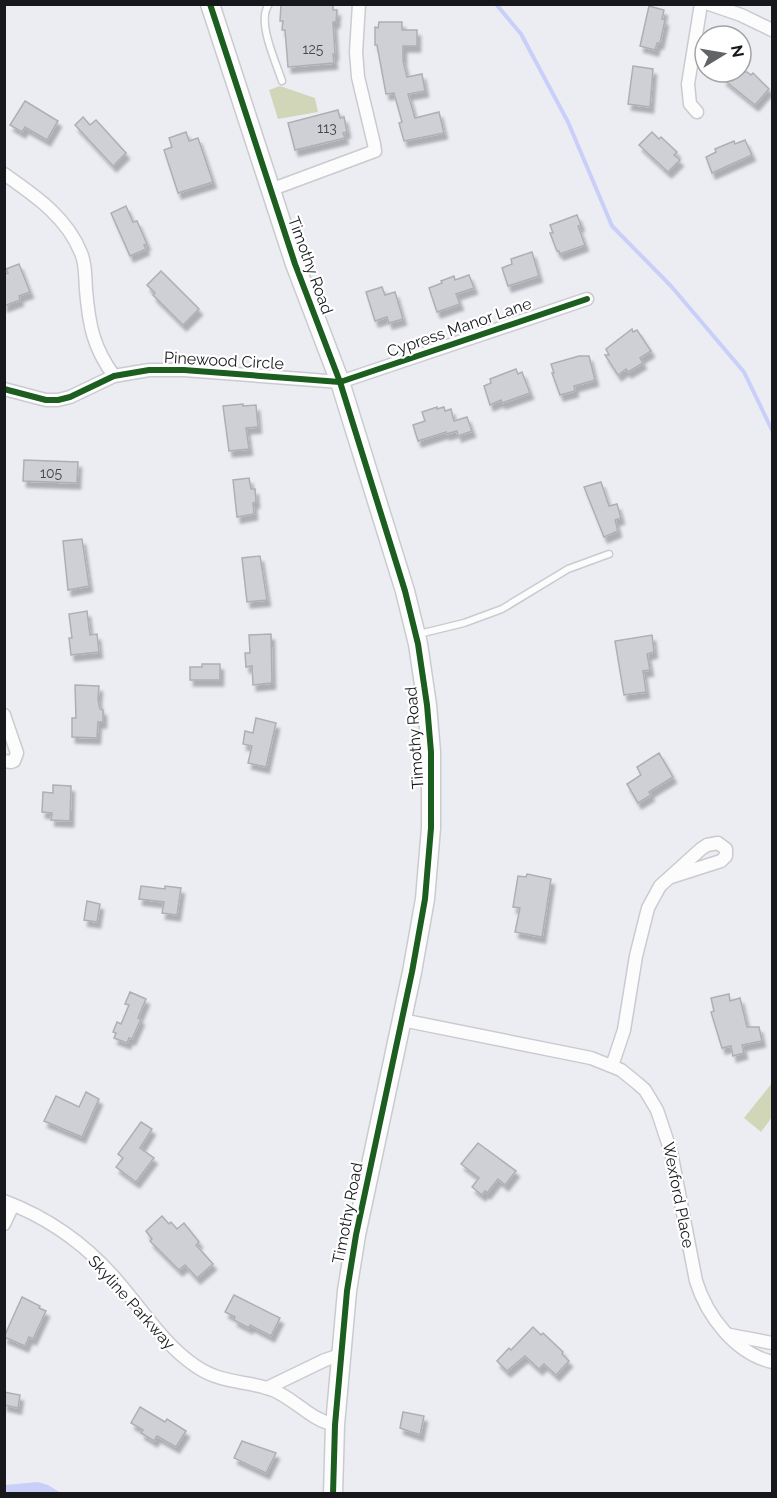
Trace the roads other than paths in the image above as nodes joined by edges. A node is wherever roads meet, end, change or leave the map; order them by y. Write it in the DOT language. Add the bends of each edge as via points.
graph roads {
  1 [pos="210,4"];
  2 [pos="269,4"];
  3 [pos="359,4"];
  4 [pos="701,4"];
  5 [pos="709,4"];
  6 [pos="772,30"];
  7 [pos="282,81"];
  8 [pos="697,112"];
  9 [pos="4,174"];
  10 [pos="270,190"];
  11 [pos="587,299"];
  12 [pos="114,376"];
  13 [pos="340,382"];
  14 [pos="4,389"];
  15 [pos="609,554"];
  16 [pos="415,635"];
  17 [pos="4,716"];
  18 [pos="4,761"];
  19 [pos="671,876"];
  20 [pos="402,1020"];
  21 [pos="612,1066"];
  22 [pos="9,1203"];
  23 [pos="4,1224"];
  24 [pos="729,1335"];
  25 [pos="772,1342"];
  26 [pos="340,1355"];
  27 [pos="772,1362"];
  28 [pos="267,1388"];
  29 [pos="335,1425"];
  30 [pos="333,1494"];
  1 -- 10 [label="main road, Timothy Road"];
  2 -- 7 [label="lane" via="264,21"];
  3 -- 10 [label="street" via="358,77 375,151"];
  4 -- 8 [label="street" via="688,84 690,104"];
  5 -- 6 [label="street"];
  9 -- 12 [label="street" via="51,209 77,244 84,264 93,339"];
  10 -- 13 [label="main road, Timothy Road"];
  11 -- 13 [label="street, Cypress Manor Lane"];
  12 -- 13 [label="street, Pinewood Circle" via="184,370"];
  12 -- 14 [label="street, Pinewood Circle" via="58,400"];
  13 -- 16 [label="main road, Timothy Road"];
  15 -- 16 [label="lane" via="568,569 502,609"];
  16 -- 20 [label="main road, Timothy Road" via="431,752 430,860"];
  17 -- 18 [label="street" via="17,753 11,762"];
  19 -- 21 [label="street" via="660,886 648,908 624,1030"];
  20 -- 21 [label="street, Wexford Place" via="591,1058"];
  20 -- 26 [label="main road, Timothy Road" via="356,1235"];
  21 -- 24 [label="street, Wexford Place" via="645,1090 663,1123 696,1281 710,1312"];
  22 -- 23 [label="street"];
  22 -- 28 [label="street, Skyline Parkway" via="74,1240 103,1265 175,1351 198,1368 224,1380"];
  24 -- 25 [label="street"];
  24 -- 27 [label="street, Wexford Place" via="753,1356"];
  26 -- 28 [label="street"];
  26 -- 29 [label="main road, Timothy Road"];
  28 -- 29 [label="street, Skyline Parkway" via="318,1420"];
  29 -- 30 [label="main road, Timothy Road"];
}
